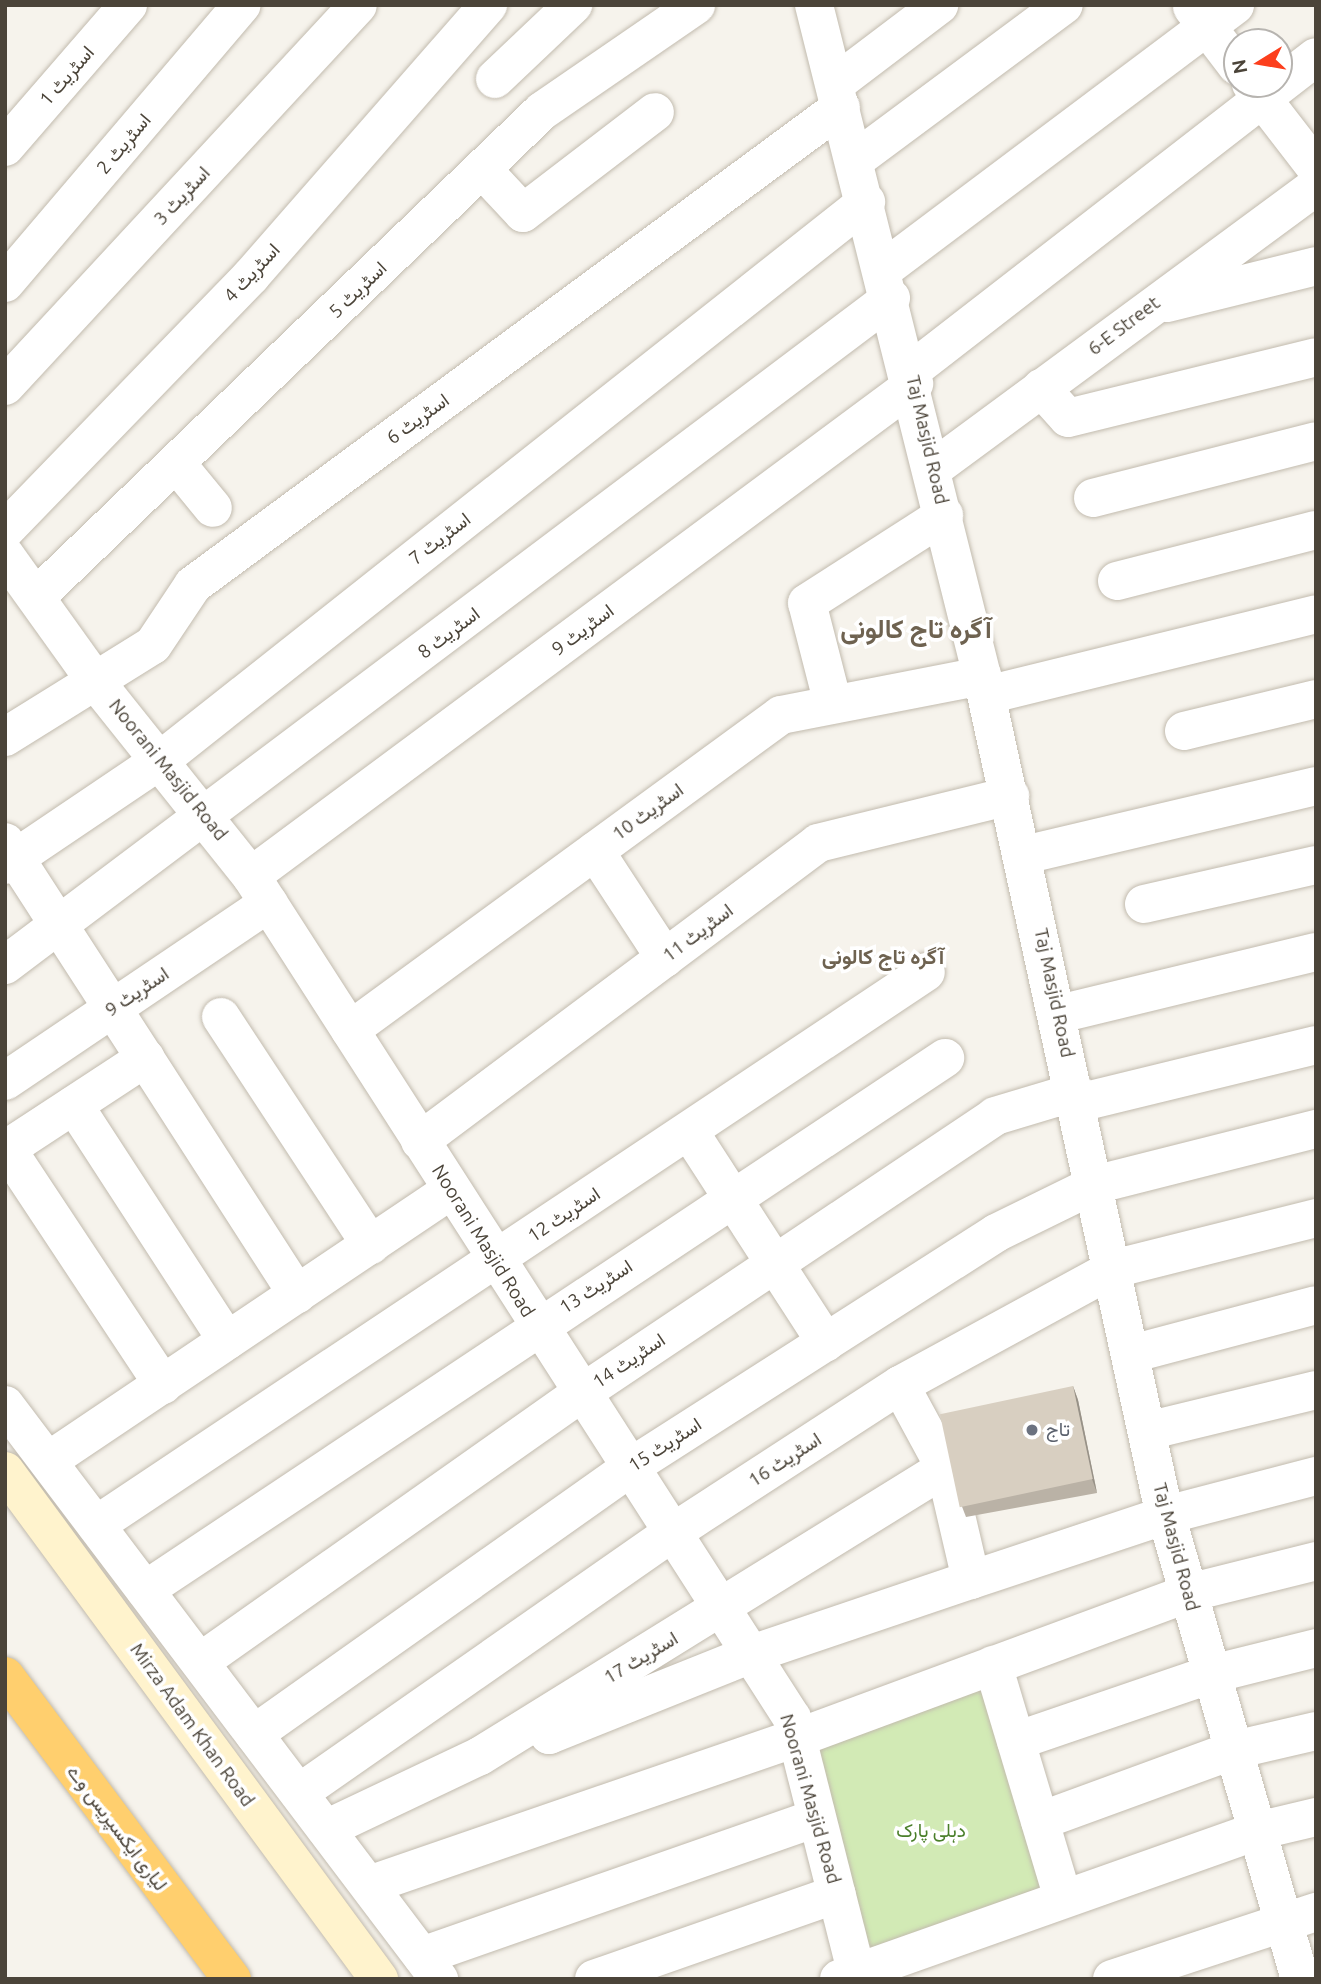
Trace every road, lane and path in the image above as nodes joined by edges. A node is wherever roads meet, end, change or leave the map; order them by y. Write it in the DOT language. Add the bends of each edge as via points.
graph roads {
  1 [pos="128,5"];
  2 [pos="242,5"];
  3 [pos="358,5"];
  4 [pos="488,5"];
  5 [pos="573,5"];
  6 [pos="696,5"];
  7 [pos="814,5"];
  8 [pos="939,5"];
  9 [pos="1064,5"];
  10 [pos="1211,12"];
  11 [pos="1223,37"];
  12 [pos="1316,57"];
  13 [pos="1293,70"];
  14 [pos="495,79"];
  15 [pos="838,95"];
  16 [pos="1249,98"];
  17 [pos="1262,98"];
  18 [pos="655,113"];
  19 [pos="5,147"];
  20 [pos="855,160"];
  21 [pos="1316,168"];
  22 [pos="482,169"];
  23 [pos="1316,186"];
  24 [pos="866,202"];
  25 [pos="1316,265"];
  26 [pos="5,283"];
  27 [pos="888,283"];
  28 [pos="1148,308"];
  29 [pos="1316,357"];
  30 [pos="912,377"];
  31 [pos="5,386"];
  32 [pos="1041,388"];
  33 [pos="1316,442"];
  34 [pos="176,463"];
  35 [pos="934,468"];
  36 [pos="1093,498"];
  37 [pos="213,508"];
  38 [pos="944,515"];
  39 [pos="5,530"];
  40 [pos="1316,530"];
  41 [pos="5,555"];
  42 [pos="1117,580"];
  43 [pos="37,596"];
  44 [pos="1316,614"];
  45 [pos="96,682"];
  46 [pos="984,685"];
  47 [pos="1316,699"];
  48 [pos="833,704"];
  49 [pos="1184,731"];
  50 [pos="5,737"];
  51 [pos="162,759"];
  52 [pos="1316,786"];
  53 [pos="1010,796"];
  54 [pos="206,817"];
  55 [pos="595,851"];
  56 [pos="9,855"];
  57 [pos="1024,855"];
  58 [pos="1316,865"];
  59 [pos="260,889"];
  60 [pos="1144,904"];
  61 [pos="57,930"];
  62 [pos="1316,952"];
  63 [pos="665,958"];
  64 [pos="5,965"];
  65 [pos="926,972"];
  66 [pos="111,1009"];
  67 [pos="1059,1014"];
  68 [pos="221,1017"];
  69 [pos="350,1030"];
  70 [pos="1316,1045"];
  71 [pos="145,1058"];
  72 [pos="945,1058"];
  73 [pos="5,1081"];
  74 [pos="1077,1098"];
  75 [pos="74,1105"];
  76 [pos="1316,1129"];
  77 [pos="689,1131"];
  78 [pos="420,1140"];
  79 [pos="6,1150"];
  80 [pos="1094,1185"];
  81 [pos="450,1191"];
  82 [pos="732,1198"];
  83 [pos="1316,1218"];
  84 [pos="371,1245"];
  85 [pos="494,1262"];
  86 [pos="775,1264"];
  87 [pos="1112,1269"];
  88 [pos="297,1294"];
  89 [pos="1316,1305"];
  90 [pos="535,1326"];
  91 [pos="227,1341"];
  92 [pos="825,1343"];
  93 [pos="1131,1354"];
  94 [pos="163,1385"];
  95 [pos="900,1385"];
  96 [pos="1316,1390"];
  97 [pos="582,1393"];
  98 [pos="5,1405"];
  99 [pos="1147,1431"];
  100 [pos="48,1461"];
  101 [pos="632,1466"];
  102 [pos="945,1468"];
  103 [pos="5,1471"];
  104 [pos="1316,1476"];
  105 [pos="1166,1515"];
  106 [pos="96,1525"];
  107 [pos="675,1531"];
  108 [pos="1316,1561"];
  109 [pos="971,1580"];
  110 [pos="145,1590"];
  111 [pos="1188,1593"];
  112 [pos="723,1608"];
  113 [pos="1316,1648"];
  114 [pos="752,1654"];
  115 [pos="200,1662"];
  116 [pos="993,1665"];
  117 [pos="1212,1674"];
  118 [pos="5,1676"];
  119 [pos="541,1719"];
  120 [pos="1316,1731"];
  121 [pos="254,1734"];
  122 [pos="797,1738"];
  123 [pos="1016,1741"];
  124 [pos="1234,1751"];
  125 [pos="299,1793"];
  126 [pos="1316,1817"];
  127 [pos="817,1818"];
  128 [pos="1040,1821"];
  129 [pos="326,1829"];
  130 [pos="1257,1831"];
  131 [pos="369,1885"];
  132 [pos="837,1894"];
  133 [pos="1063,1899"];
  134 [pos="1299,1916"];
  135 [pos="431,1967"];
  136 [pos="851,1977"];
  137 [pos="232,1979"];
  138 [pos="379,1979"];
  139 [pos="594,1979"];
  140 [pos="1112,1979"];
  141 [pos="1300,1979"];
  1 -- 19 [label="street, اسٹریٹ 1"];
  2 -- 26 [label="street, اسٹریٹ 2"];
  3 -- 31 [label="street, اسٹریٹ 3"];
  4 -- 39 [label="street, اسٹریٹ 4" via="251,276"];
  5 -- 14 [label="street"];
  6 -- 22 [label="street, اسٹریٹ 5" via="542,111"];
  7 -- 15 [label="street, Taj Masjid Road"];
  8 -- 15 [label="street, اسٹریٹ 6"];
  9 -- 20 [label="street"];
  10 -- 11 [label="street"];
  10 -- 27 [label="street, اسٹریٹ 8"];
  12 -- 13 [label="street, اسٹریٹ 9"];
  15 -- 20 [label="street, Taj Masjid Road"];
  15 -- 45 [label="street, اسٹریٹ 6" via="192,585 153,645"];
  16 -- 30 [label="street, اسٹریٹ 9"];
  17 -- 21 [label="street"];
  18 -- 22 [label="street" via="523,213"];
  20 -- 24 [label="street, Taj Masjid Road"];
  22 -- 34 [label="street, اسٹریٹ 5"];
  23 -- 28 [label="street, 6-E Street"];
  24 -- 27 [label="street, Taj Masjid Road"];
  24 -- 51 [label="street, اسٹریٹ 7"];
  25 -- 28 [label="street"];
  27 -- 30 [label="street, Taj Masjid Road"];
  27 -- 54 [label="street, اسٹریٹ 8"];
  28 -- 32 [label="street, 6-E Street"];
  29 -- 32 [label="street" via="1068,418"];
  30 -- 35 [label="street, Taj Masjid Road"];
  30 -- 59 [label="street, اسٹریٹ 9"];
  32 -- 35 [label="street, 6-E Street"];
  33 -- 36 [label="street"];
  34 -- 37 [label="street"];
  34 -- 43 [label="street, اسٹریٹ 5"];
  35 -- 38 [label="street, Taj Masjid Road"];
  38 -- 46 [label="street, Taj Masjid Road"];
  38 -- 48 [label="street" via="807,603"];
  40 -- 42 [label="street"];
  41 -- 43 [label="street, Noorani Masjid Road"];
  43 -- 45 [label="street, Noorani Masjid Road"];
  44 -- 46 [label="street, اسٹریٹ 10"];
  45 -- 50 [label="street, اسٹریٹ 6"];
  45 -- 51 [label="street, Noorani Masjid Road"];
  46 -- 48 [label="street, اسٹریٹ 10"];
  46 -- 53 [label="street, Taj Masjid Road"];
  47 -- 49 [label="street"];
  48 -- 55 [label="street, اسٹریٹ 10" via="781,715"];
  51 -- 54 [label="street, Noorani Masjid Road"];
  51 -- 56 [label="street, اسٹریٹ 7"];
  52 -- 57 [label="street"];
  53 -- 57 [label="street, Taj Masjid Road"];
  53 -- 63 [label="street, اسٹریٹ 11" via="818,843"];
  54 -- 59 [label="street, Noorani Masjid Road"];
  54 -- 61 [label="street, اسٹریٹ 8" via="101,889"];
  55 -- 63 [label="street"];
  55 -- 69 [label="street, اسٹریٹ 10"];
  56 -- 61 [label="street"];
  57 -- 67 [label="street, Taj Masjid Road"];
  58 -- 60 [label="street"];
  59 -- 66 [label="street, اسٹریٹ 9"];
  59 -- 69 [label="street, Noorani Masjid Road"];
  61 -- 64 [label="street, اسٹریٹ 8"];
  61 -- 66 [label="street"];
  62 -- 67 [label="street"];
  63 -- 78 [label="street, اسٹریٹ 11"];
  65 -- 77 [label="street, اسٹریٹ 12"];
  66 -- 71 [label="street"];
  66 -- 73 [label="street, اسٹریٹ 9"];
  67 -- 74 [label="street, Taj Masjid Road"];
  68 -- 84 [label="street"];
  69 -- 78 [label="street, Noorani Masjid Road"];
  70 -- 74 [label="street, اسٹریٹ 14"];
  71 -- 75 [label="street"];
  71 -- 88 [label="street"];
  72 -- 82 [label="street, اسٹریٹ 13"];
  74 -- 80 [label="street, Taj Masjid Road"];
  74 -- 86 [label="street, اسٹریٹ 14" via="995,1116"];
  75 -- 79 [label="street"];
  75 -- 91 [label="street"];
  76 -- 80 [label="street, اسٹریٹ 15"];
  77 -- 82 [label="street"];
  77 -- 85 [label="street, اسٹریٹ 12"];
  78 -- 81 [label="street, Noorani Masjid Road"];
  79 -- 94 [label="street"];
  80 -- 87 [label="street, Taj Masjid Road"];
  80 -- 92 [label="street, اسٹریٹ 15" via="996,1233"];
  81 -- 84 [label="street"];
  81 -- 85 [label="street, Noorani Masjid Road"];
  82 -- 86 [label="street"];
  82 -- 90 [label="street, اسٹریٹ 13"];
  83 -- 87 [label="street, اسٹریٹ 16"];
  84 -- 88 [label="street"];
  85 -- 90 [label="street, Noorani Masjid Road"];
  85 -- 106 [label="street, اسٹریٹ 12"];
  86 -- 92 [label="street"];
  86 -- 97 [label="street, اسٹریٹ 14"];
  87 -- 93 [label="street, Taj Masjid Road"];
  87 -- 95 [label="street, اسٹریٹ 16"];
  88 -- 91 [label="street"];
  89 -- 93 [label="street"];
  90 -- 97 [label="street, Noorani Masjid Road"];
  90 -- 110 [label="street, اسٹریٹ 13"];
  91 -- 94 [label="street"];
  92 -- 101 [label="street, اسٹریٹ 15"];
  93 -- 99 [label="street, Taj Masjid Road"];
  94 -- 100 [label="street"];
  95 -- 102 [label="street"];
  95 -- 107 [label="street, اسٹریٹ 16"];
  96 -- 99 [label="street"];
  97 -- 101 [label="street, Noorani Masjid Road"];
  97 -- 115 [label="street, اسٹریٹ 14"];
  98 -- 100 [label="street"];
  99 -- 105 [label="street, Taj Masjid Road"];
  100 -- 106 [label="street"];
  101 -- 107 [label="street, Noorani Masjid Road"];
  101 -- 121 [label="street, اسٹریٹ 15"];
  102 -- 109 [label="street"];
  102 -- 112 [label="street, اسٹریٹ 17"];
  103 -- 138 [label="main road, Mirza Adam Khan Road"];
  104 -- 105 [label="street"];
  105 -- 109 [label="street"];
  105 -- 111 [label="street, Taj Masjid Road"];
  106 -- 110 [label="street"];
  107 -- 112 [label="street, Noorani Masjid Road"];
  107 -- 125 [label="street, اسٹریٹ 16"];
  108 -- 111 [label="street"];
  109 -- 114 [label="street"];
  110 -- 115 [label="street"];
  111 -- 116 [label="street"];
  111 -- 117 [label="street, Taj Masjid Road"];
  112 -- 114 [label="street, Noorani Masjid Road"];
  112 -- 119 [label="street, اسٹریٹ 17"];
  113 -- 117 [label="street"];
  114 -- 119 [label="street" via="549,1735"];
  114 -- 122 [label="street, Noorani Masjid Road" via="792,1718"];
  115 -- 121 [label="street"];
  116 -- 122 [label="street"];
  116 -- 123 [label="street"];
  117 -- 123 [label="street"];
  117 -- 124 [label="street, Taj Masjid Road"];
  118 -- 137 [label="highway, لیاری ایکسپریس وے"];
  119 -- 129 [label="street, اسٹریٹ 17" via="480,1756"];
  120 -- 124 [label="street"];
  121 -- 125 [label="street"];
  122 -- 127 [label="street, Noorani Masjid Road"];
  122 -- 131 [label="street"];
  123 -- 128 [label="street"];
  124 -- 128 [label="street"];
  124 -- 130 [label="street, Taj Masjid Road"];
  125 -- 129 [label="street"];
  126 -- 130 [label="street"];
  127 -- 132 [label="street, Noorani Masjid Road"];
  127 -- 135 [label="street"];
  128 -- 133 [label="street"];
  129 -- 131 [label="street"];
  130 -- 133 [label="street"];
  130 -- 134 [label="street, Taj Masjid Road"];
  131 -- 135 [label="street"];
  132 -- 136 [label="street, Noorani Masjid Road"];
  132 -- 139 [label="street"];
  133 -- 136 [label="street"];
  134 -- 140 [label="street"];
  134 -- 141 [label="street, Taj Masjid Road"];
}
